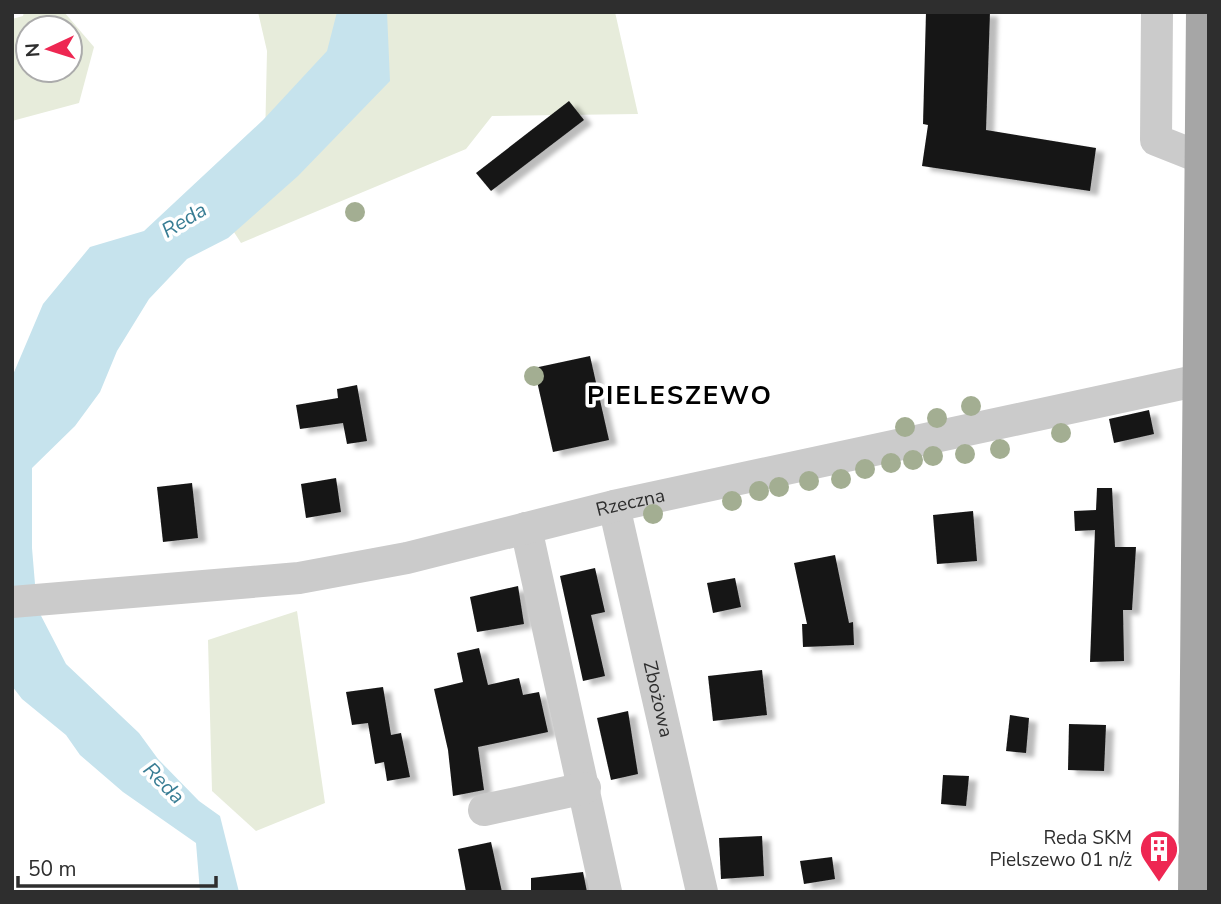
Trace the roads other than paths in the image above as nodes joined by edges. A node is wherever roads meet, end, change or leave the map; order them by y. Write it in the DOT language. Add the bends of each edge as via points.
graph roads {
  1 [pos="1157,12"];
  2 [pos="1205,12"];
  3 [pos="1206,160"];
  4 [pos="1206,378"];
  5 [pos="614,506"];
  6 [pos="526,528"];
  7 [pos="12,602"];
  8 [pos="585,788"];
  9 [pos="484,810"];
  10 [pos="606,892"];
  11 [pos="702,892"];
  12 [pos="1198,892"];
  1 -- 3 [label="street" via="1156,140"];
  2 -- 3 [label="main road"];
  3 -- 4 [label="main road"];
  4 -- 5 [label="street, Rzeczna"];
  4 -- 12 [label="main road"];
  5 -- 6 [label="street, Rzeczna"];
  5 -- 11 [label="street, Zbożowa"];
  6 -- 7 [label="street, Rzeczna" via="407,558 299,578"];
  6 -- 8 [label="street"];
  8 -- 9 [label="street"];
  8 -- 10 [label="street"];
}
